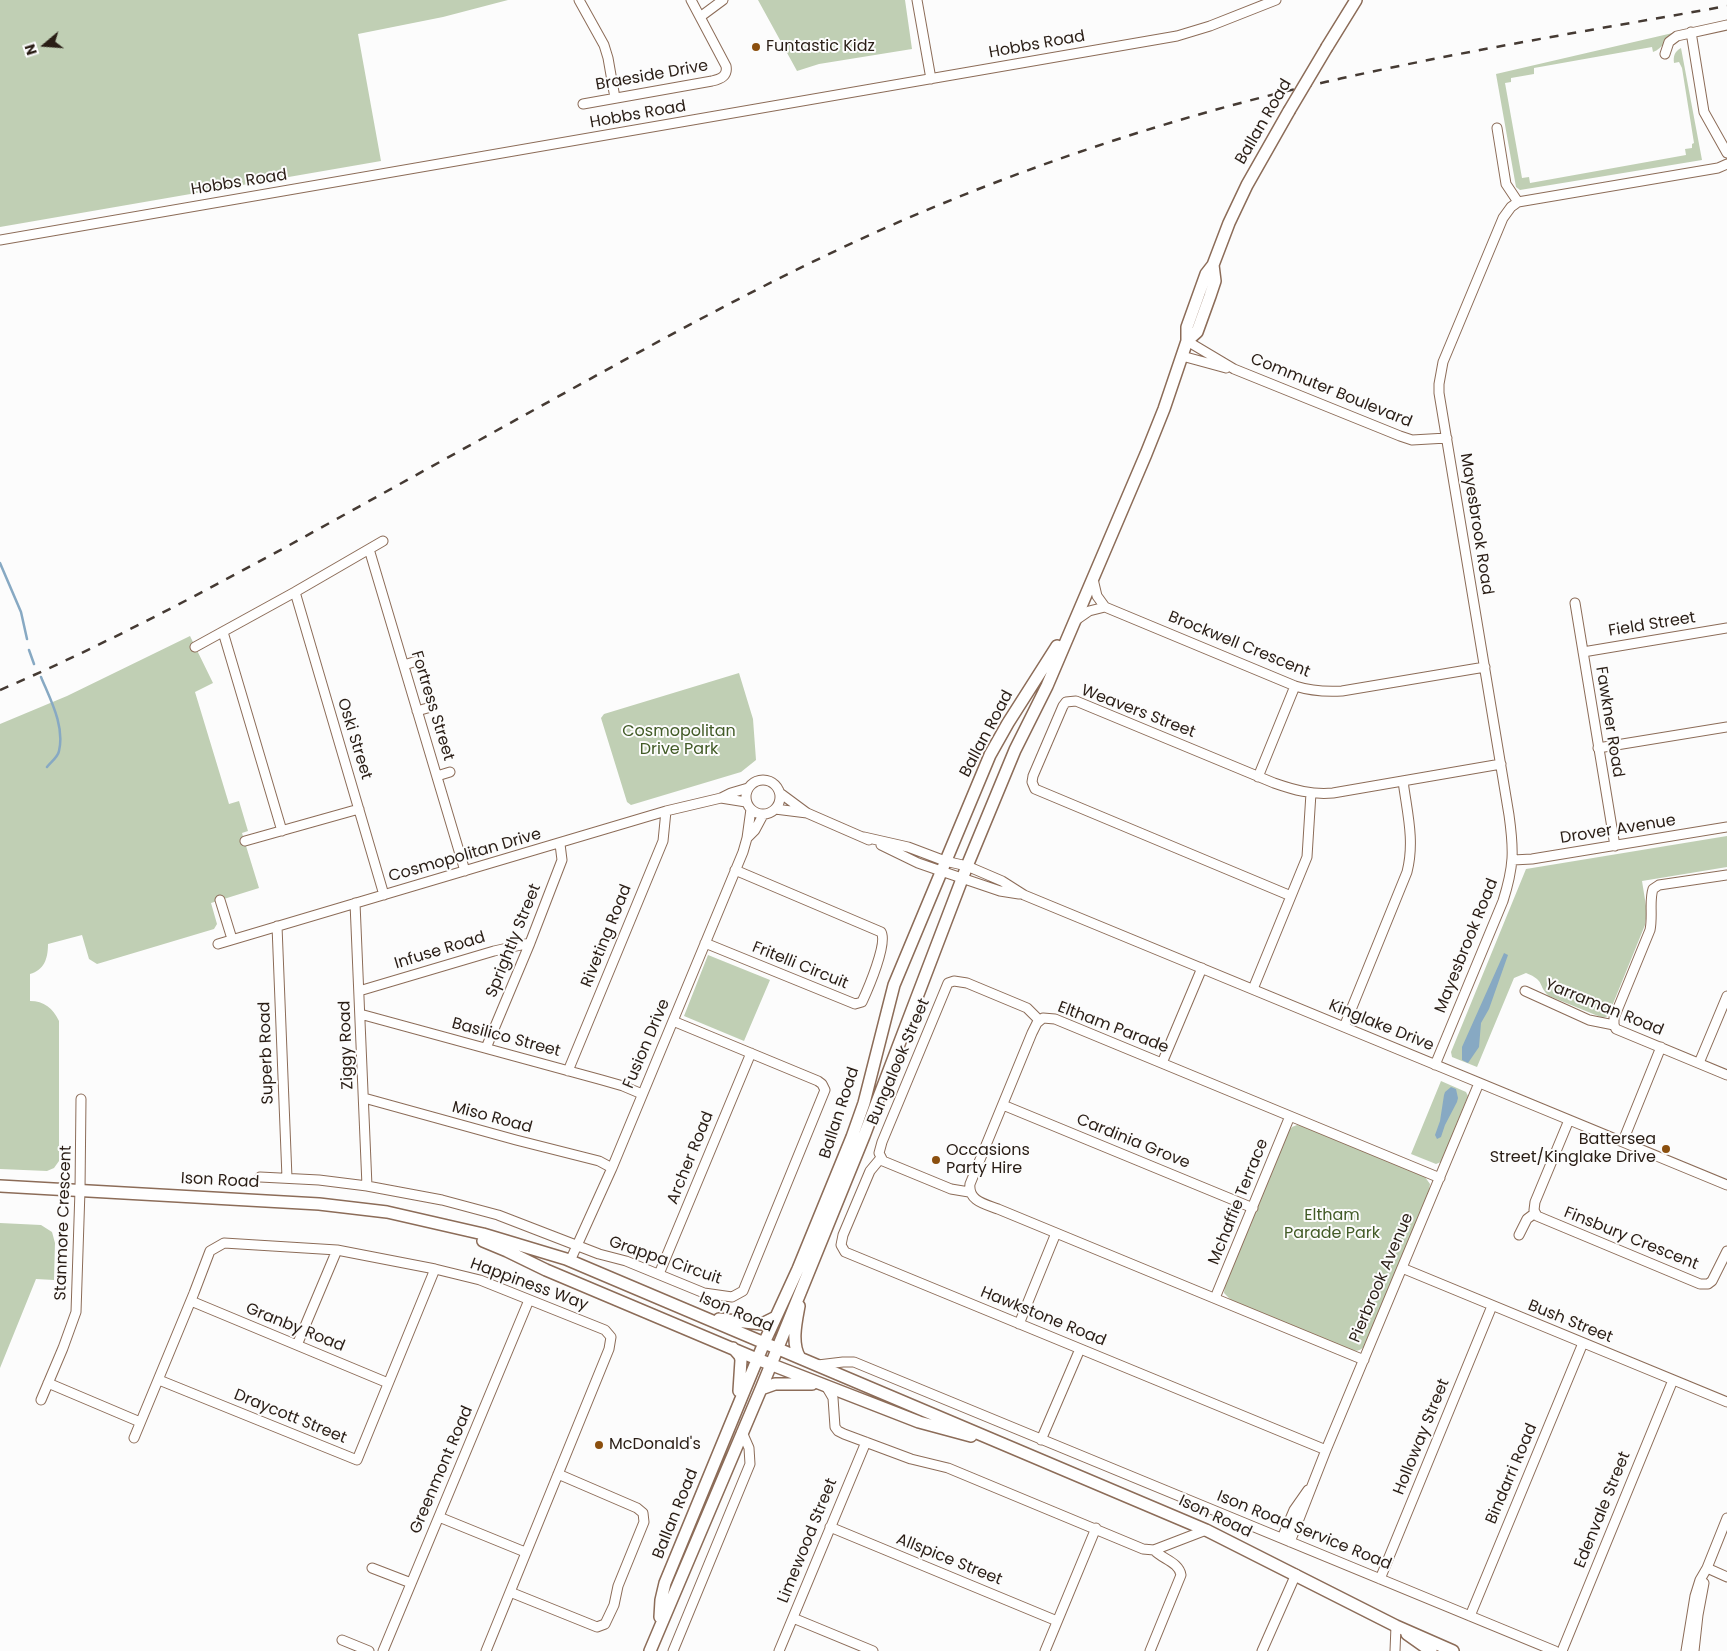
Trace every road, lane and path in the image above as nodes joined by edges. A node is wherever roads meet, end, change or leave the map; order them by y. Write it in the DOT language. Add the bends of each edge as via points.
graph roads {
  1 [pos="579,0"];
  2 [pos="691,0"];
  3 [pos="723,0"];
  4 [pos="917,0"];
  5 [pos="1276,0"];
  6 [pos="1356,0"];
  7 [pos="700,17"];
  8 [pos="1727,25"];
  9 [pos="1691,32"];
  10 [pos="1665,54"];
  11 [pos="931,78"];
  12 [pos="615,98"];
  13 [pos="583,104"];
  14 [pos="1497,128"];
  15 [pos="1727,153"];
  16 [pos="1727,164"];
  17 [pos="1518,202"];
  18 [pos="0,240"];
  19 [pos="1187,341"];
  20 [pos="1182,356"];
  21 [pos="1234,369"];
  22 [pos="1447,438"];
  23 [pos="382,541"];
  24 [pos="369,549"];
  25 [pos="1093,578"];
  26 [pos="294,592"];
  27 [pos="1574,603"];
  28 [pos="1105,607"];
  29 [pos="1075,620"];
  30 [pos="1727,628"];
  31 [pos="223,632"];
  32 [pos="195,647"];
  33 [pos="1583,652"];
  34 [pos="417,661"];
  35 [pos="404,665"];
  36 [pos="1485,667"];
  37 [pos="1295,686"];
  38 [pos="431,707"];
  39 [pos="418,711"];
  40 [pos="1727,727"];
  41 [pos="1598,748"];
  42 [pos="1501,764"];
  43 [pos="450,772"];
  44 [pos="437,776"];
  45 [pos="1258,776"];
  46 [pos="1403,781"];
  47 [pos="748,788"];
  48 [pos="780,793"];
  49 [pos="1311,793"];
  50 [pos="721,798"];
  51 [pos="748,806"];
  52 [pos="359,809"];
  53 [pos="775,810"];
  54 [pos="666,811"];
  55 [pos="807,813"];
  56 [pos="763,815"];
  57 [pos="1727,827"];
  58 [pos="282,831"];
  59 [pos="864,837"];
  60 [pos="748,838"];
  61 [pos="245,842"];
  62 [pos="560,844"];
  63 [pos="1615,846"];
  64 [pos="1513,860"];
  65 [pos="943,866"];
  66 [pos="967,866"];
  67 [pos="735,870"];
  68 [pos="466,871"];
  69 [pos="1727,874"];
  70 [pos="963,877"];
  71 [pos="384,895"];
  72 [pos="1024,895"];
  73 [pos="1291,896"];
  74 [pos="220,900"];
  75 [pos="356,903"];
  76 [pos="277,926"];
  77 [pos="232,940"];
  78 [pos="530,942"];
  79 [pos="705,943"];
  80 [pos="218,944"];
  81 [pos="1202,968"];
  82 [pos="1253,989"];
  83 [pos="359,991"];
  84 [pos="1525,991"];
  85 [pos="1727,996"];
  86 [pos="360,1014"];
  87 [pos="1039,1020"];
  88 [pos="673,1021"];
  89 [pos="1614,1025"];
  90 [pos="1344,1027"];
  91 [pos="1661,1047"];
  92 [pos="486,1048"];
  93 [pos="751,1053"];
  94 [pos="1162,1063"];
  95 [pos="1699,1063"];
  96 [pos="1435,1065"];
  97 [pos="568,1070"];
  98 [pos="1727,1075"];
  99 [pos="1480,1083"];
  100 [pos="642,1094"];
  101 [pos="364,1098"];
  102 [pos="80,1099"];
  103 [pos="1003,1105"];
  104 [pos="1290,1116"];
  105 [pos="1569,1120"];
  106 [pos="1623,1142"];
  107 [pos="880,1159"];
  108 [pos="612,1168"];
  109 [pos="260,1177"];
  110 [pos="287,1178"];
  111 [pos="1440,1178"];
  112 [pos="1727,1185"];
  113 [pos="0,1186"];
  114 [pos="367,1186"];
  115 [pos="80,1190"];
  116 [pos="970,1192"];
  117 [pos="1253,1208"];
  118 [pos="1535,1213"];
  119 [pos="437,1223"];
  120 [pos="1056,1233"];
  121 [pos="1519,1235"];
  122 [pos="577,1245"];
  123 [pos="337,1250"];
  124 [pos="1727,1251"];
  125 [pos="570,1261"];
  126 [pos="1402,1268"];
  127 [pos="435,1269"];
  128 [pos="659,1274"];
  129 [pos="573,1281"];
  130 [pos="802,1287"];
  131 [pos="1215,1298"];
  132 [pos="529,1300"];
  133 [pos="191,1301"];
  134 [pos="1492,1306"];
  135 [pos="701,1315"];
  136 [pos="774,1318"];
  137 [pos="1019,1324"];
  138 [pos="764,1343"];
  139 [pos="1583,1343"];
  140 [pos="297,1345"];
  141 [pos="733,1348"];
  142 [pos="776,1348"];
  143 [pos="1080,1349"];
  144 [pos="757,1358"];
  145 [pos="800,1358"];
  146 [pos="1364,1360"];
  147 [pos="770,1364"];
  148 [pos="816,1365"];
  149 [pos="158,1380"];
  150 [pos="1673,1380"];
  151 [pos="388,1382"];
  152 [pos="48,1384"];
  153 [pos="826,1386"];
  154 [pos="760,1389"];
  155 [pos="41,1400"];
  156 [pos="1727,1402"];
  157 [pos="737,1408"];
  158 [pos="140,1422"];
  159 [pos="742,1432"];
  160 [pos="134,1438"];
  161 [pos="1041,1440"];
  162 [pos="866,1442"];
  163 [pos="1016,1448"];
  164 [pos="1326,1450"];
  165 [pos="558,1474"];
  166 [pos="439,1517"];
  167 [pos="1727,1518"];
  168 [pos="830,1528"];
  169 [pos="1096,1528"];
  170 [pos="1206,1530"];
  171 [pos="1286,1540"];
  172 [pos="1154,1550"];
  173 [pos="526,1552"];
  174 [pos="372,1568"];
  175 [pos="1706,1568"];
  176 [pos="1296,1574"];
  177 [pos="1727,1577"];
  178 [pos="1380,1579"];
  179 [pos="411,1583"];
  180 [pos="510,1592"];
  181 [pos="1470,1616"];
  182 [pos="793,1618"];
  183 [pos="1058,1621"];
  184 [pos="1396,1626"];
  185 [pos="659,1627"];
  186 [pos="342,1640"];
  187 [pos="369,1651"];
  188 [pos="383,1651"];
  189 [pos="486,1651"];
  190 [pos="650,1651"];
  191 [pos="673,1651"];
  192 [pos="779,1651"];
  193 [pos="873,1651"];
  194 [pos="1045,1651"];
  195 [pos="1150,1651"];
  196 [pos="1262,1651"];
  197 [pos="1395,1651"];
  198 [pos="1431,1651"];
  199 [pos="1453,1651"];
  200 [pos="1555,1651"];
  201 [pos="1562,1651"];
  202 [pos="1686,1651"];
  203 [pos="1694,1651"];
  1 -- 12 [label="street" via="604,45"];
  2 -- 7 [label="street"];
  3 -- 7 [label="street"];
  4 -- 11 [label="street"];
  5 -- 11 [label="street, Hobbs Road" via="1176,36"];
  6 -- 19 [label="main road, Ballan Road, bridge" via="1247,185 1213,265 1215,281 1197,332"];
  7 -- 12 [label="street, Braeside Drive" via="725,62 727,69 723,78"];
  8 -- 9 [label="street"];
  9 -- 10 [label="street" via="1672,38"];
  9 -- 15 [label="street" via="1704,112"];
  11 -- 18 [label="street, Hobbs Road"];
  12 -- 13 [label="street, Braeside Drive"];
  14 -- 17 [label="street" via="1506,184"];
  16 -- 17 [label="street"];
  17 -- 22 [label="street, Mayesbrook Road" via="1503,218 1443,362 1439,384"];
  19 -- 20 [label="main road, Ballan Road"];
  19 -- 21 [label="street, Commuter Boulevard"];
  20 -- 21 [label="street, Commuter Boulevard"];
  20 -- 25 [label="main road, Ballan Road" via="1146,454"];
  21 -- 22 [label="street, Commuter Boulevard" via="1412,440"];
  22 -- 36 [label="street, Mayesbrook Road"];
  23 -- 24 [label="street"];
  24 -- 26 [label="street"];
  24 -- 35 [label="street, Fortress Street"];
  25 -- 28 [label="street" via="1094,590"];
  25 -- 29 [label="main road, Ballan Road"];
  26 -- 31 [label="street"];
  26 -- 52 [label="street, Oski Street"];
  27 -- 33 [label="street, Fawkner Road"];
  28 -- 29 [label="street" via="1089,611"];
  28 -- 37 [label="street, Brockwell Crescent"];
  29 -- 65 [label="main road, Ballan Road" via="990,755"];
  29 -- 66 [label="main road, Ballan Road" via="1015,750"];
  30 -- 33 [label="street, Field Street"];
  31 -- 32 [label="street"];
  31 -- 58 [label="street"];
  33 -- 41 [label="street, Fawkner Road"];
  34 -- 35 [label="street"];
  35 -- 39 [label="street, Fortress Street"];
  36 -- 37 [label="street, Brockwell Crescent" via="1342,691 1326,692"];
  36 -- 42 [label="street, Mayesbrook Road"];
  37 -- 45 [label="street"];
  38 -- 39 [label="street"];
  39 -- 44 [label="street, Fortress Street"];
  40 -- 41 [label="street"];
  41 -- 63 [label="street, Fawkner Road"];
  42 -- 46 [label="street, Weavers Street"];
  42 -- 64 [label="street, Mayesbrook Road"];
  43 -- 44 [label="street"];
  44 -- 68 [label="street, Fortress Street"];
  45 -- 49 [label="street, Weavers Street"];
  45 -- 73 [label="street, Weavers Street" via="1071,701 1066,702 1060,712 1032,782 1040,792"];
  46 -- 49 [label="street, Weavers Street"];
  46 -- 90 [label="street" via="1411,834 1410,860"];
  47 -- 48 [label="street" via="754,782 767,780"];
  47 -- 50 [label="street, Cosmopolitan Drive"];
  47 -- 51 [label="street" via="745,797"];
  48 -- 53 [label="street" via="780,802"];
  48 -- 55 [label="street"];
  49 -- 73 [label="street" via="1307,857"];
  50 -- 51 [label="street, Cosmopolitan Drive"];
  50 -- 54 [label="street, Cosmopolitan Drive"];
  51 -- 56 [label="street"];
  51 -- 60 [label="street, Fusion Drive"];
  52 -- 58 [label="street"];
  52 -- 71 [label="street, Oski Street"];
  53 -- 55 [label="street"];
  53 -- 56 [label="street"];
  54 -- 62 [label="street, Cosmopolitan Drive"];
  54 -- 97 [label="street, Riveting Road" via="663,840"];
  55 -- 59 [label="street"];
  56 -- 60 [label="street, Fusion Drive"];
  57 -- 63 [label="street, Drover Avenue"];
  58 -- 61 [label="street"];
  59 -- 65 [label="street" via="908,847"];
  59 -- 65 [label="street" via="918,863"];
  60 -- 67 [label="street, Fusion Drive"];
  62 -- 68 [label="street, Cosmopolitan Drive"];
  62 -- 78 [label="street, Sprightly Street" via="562,860"];
  63 -- 64 [label="street, Drover Avenue"];
  64 -- 96 [label="street, Mayesbrook Road" via="1502,901"];
  65 -- 66 [label="street"];
  65 -- 70 [label="street"];
  65 -- 136 [label="main road, Ballan Road" via="894,985 864,1103 852,1137 798,1269"];
  66 -- 70 [label="main road, Ballan Road"];
  66 -- 72 [label="street, Kinglake Drive" via="1002,881"];
  67 -- 79 [label="street, Fusion Drive"];
  67 -- 79 [label="street, Fritelli Circuit" via="881,932 884,938 862,1002 855,1004"];
  68 -- 71 [label="street, Cosmopolitan Drive"];
  69 -- 89 [label="street" via="1653,888 1650,930"];
  70 -- 72 [label="street, Kinglake Drive" via="1000,891"];
  70 -- 130 [label="main road, Ballan Road" via="864,1136"];
  71 -- 75 [label="street, Cosmopolitan Drive"];
  72 -- 81 [label="street, Kinglake Drive"];
  73 -- 82 [label="street"];
  74 -- 77 [label="street"];
  75 -- 76 [label="street, Cosmopolitan Drive"];
  75 -- 83 [label="street, Ziggy Road"];
  76 -- 77 [label="street, Cosmopolitan Drive"];
  76 -- 110 [label="street, Superb Road"];
  77 -- 80 [label="street, Cosmopolitan Drive"];
  78 -- 83 [label="street, Infuse Road"];
  78 -- 92 [label="street, Sprightly Street"];
  79 -- 88 [label="street, Fusion Drive"];
  81 -- 82 [label="street, Kinglake Drive"];
  81 -- 94 [label="street"];
  82 -- 90 [label="street, Kinglake Drive"];
  83 -- 86 [label="street, Ziggy Road"];
  84 -- 89 [label="street, Yarraman Road" via="1589,1020"];
  85 -- 95 [label="street"];
  86 -- 92 [label="street, Basilico Street"];
  86 -- 101 [label="street, Ziggy Road"];
  87 -- 94 [label="street, Eltham Parade" via="1055,1019"];
  87 -- 103 [label="street, Eltham Parade"];
  87 -- 107 [label="street, Bungalook Street" via="1027,1008 967,983 955,980 948,984 882,1142"];
  88 -- 93 [label="street, Grappa Circuit"];
  88 -- 100 [label="street, Fusion Drive"];
  89 -- 91 [label="street, Yarraman Road" via="1616,1029"];
  90 -- 96 [label="street, Kinglake Drive"];
  91 -- 95 [label="street, Yarraman Road"];
  91 -- 106 [label="street"];
  92 -- 97 [label="street, Basilico Street"];
  93 -- 128 [label="street, Archer Road"];
  93 -- 128 [label="street, Grappa Circuit" via="818,1081 825,1090 743,1291 728,1297 704,1293"];
  94 -- 104 [label="street, Eltham Parade"];
  95 -- 98 [label="street, Yarraman Road"];
  96 -- 99 [label="street, Kinglake Drive"];
  97 -- 100 [label="street, Basilico Street"];
  99 -- 105 [label="street, Kinglake Drive"];
  99 -- 111 [label="street, Pierbrook Avenue"];
  100 -- 108 [label="street, Fusion Drive"];
  101 -- 108 [label="street, Miso Road"];
  101 -- 114 [label="street, Ziggy Road"];
  102 -- 115 [label="street, Stanmore Crescent"];
  103 -- 116 [label="street, Eltham Parade" via="970,1184"];
  103 -- 117 [label="street, Cardinia Grove"];
  104 -- 111 [label="street, Eltham Parade"];
  104 -- 117 [label="street, Mchaffie Terrace"];
  105 -- 106 [label="street, Kinglake Drive"];
  105 -- 118 [label="street" via="1535,1202"];
  106 -- 112 [label="street, Kinglake Drive"];
  107 -- 116 [label="street" via="951,1189"];
  107 -- 137 [label="street, Hawkstone Road" via="870,1171 843,1235 842,1249"];
  108 -- 122 [label="street, Fusion Drive"];
  109 -- 110 [label="street, Grappa Circuit"];
  110 -- 114 [label="street, Grappa Circuit"];
  111 -- 126 [label="street, Pierbrook Avenue"];
  113 -- 115 [label="main road, Ison Road"];
  114 -- 122 [label="street, Grappa Circuit" via="442,1200 498,1215"];
  115 -- 119 [label="main road, Ison Road" via="319,1204 387,1212"];
  115 -- 152 [label="street, Stanmore Crescent" via="76,1312"];
  116 -- 120 [label="street" via="982,1203"];
  117 -- 131 [label="street, Mchaffie Terrace"];
  118 -- 121 [label="street" via="1527,1219"];
  118 -- 124 [label="street, Finsbury Crescent" via="1544,1220 1700,1284 1712,1282"];
  119 -- 125 [label="main road, Ison Road"];
  119 -- 129 [label="main road, Ison Road" via="507,1250"];
  120 -- 131 [label="street"];
  120 -- 137 [label="street"];
  122 -- 125 [label="street, Fusion Drive"];
  122 -- 128 [label="street, Grappa Circuit"];
  123 -- 127 [label="street, Happiness Way"];
  123 -- 133 [label="street, Happiness Way" via="224,1243 210,1250"];
  123 -- 140 [label="street"];
  125 -- 129 [label="main road" via="568,1273"];
  125 -- 135 [label="main road, Ison Road"];
  126 -- 134 [label="street, Bush Street"];
  126 -- 146 [label="street, Pierbrook Avenue"];
  127 -- 132 [label="street, Happiness Way" via="480,1280"];
  127 -- 151 [label="street, Draycott Street"];
  129 -- 141 [label="main road, Ison Road"];
  130 -- 142 [label="main road, Ballan Road"];
  130 -- 145 [label="main road" via="795,1342"];
  131 -- 146 [label="street"];
  132 -- 165 [label="street, Happiness Way" via="605,1330 611,1337"];
  132 -- 166 [label="street, Greenmont Road"];
  133 -- 140 [label="street, Granby Road"];
  133 -- 149 [label="street, Happiness Way"];
  134 -- 139 [label="street, Bush Street"];
  134 -- 178 [label="street, Holloway Street"];
  135 -- 136 [label="main road" via="762,1324"];
  135 -- 138 [label="main road, Ison Road"];
  136 -- 138 [label="main road, Ballan Road"];
  137 -- 143 [label="street, Hawkstone Road"];
  138 -- 142 [label="main road, Ison Road"];
  138 -- 144 [label="main road, Ballan Road"];
  139 -- 150 [label="street, Bush Street"];
  139 -- 181 [label="street, Bindarri Road"];
  140 -- 151 [label="street, Granby Road"];
  141 -- 144 [label="main road, Ison Road"];
  141 -- 157 [label="main road" via="742,1365"];
  142 -- 145 [label="main road, Ison Road"];
  142 -- 147 [label="main road, Ballan Road"];
  143 -- 161 [label="street"];
  143 -- 164 [label="street, Hawkstone Road"];
  144 -- 147 [label="main road, Ison Road"];
  144 -- 157 [label="main road, Ballan Road"];
  145 -- 148 [label="main road, Ison Road"];
  146 -- 164 [label="street, Pierbrook Avenue"];
  147 -- 153 [label="main road, Ison Road"];
  147 -- 154 [label="main road, Ballan Road"];
  148 -- 161 [label="street, Ison Road Service Road" via="854,1362"];
  148 -- 163 [label="main road, Ison Road"];
  149 -- 151 [label="street, Draycott Street" via="357,1460"];
  149 -- 158 [label="street, Happiness Way"];
  150 -- 156 [label="street, Bush Street"];
  150 -- 201 [label="street, Edenvale Street"];
  152 -- 155 [label="street, Stanmore Crescent"];
  152 -- 158 [label="street"];
  153 -- 154 [label="main road" via="801,1383 769,1385"];
  153 -- 162 [label="street" via="833,1398 835,1427"];
  153 -- 163 [label="main road, Ison Road" via="919,1422"];
  154 -- 159 [label="main road, Ballan Road"];
  157 -- 185 [label="main road, Ballan Road" via="665,1583"];
  158 -- 160 [label="street, Happiness Way"];
  159 -- 185 [label="main road, Ballan Road"];
  159 -- 191 [label="street" via="750,1464"];
  161 -- 171 [label="street, Ison Road Service Road"];
  162 -- 168 [label="street, Limewood Street"];
  162 -- 169 [label="street" via="911,1459 948,1468"];
  163 -- 170 [label="main road, Ison Road"];
  164 -- 171 [label="street, Pierbrook Avenue" via="1313,1485 1297,1504"];
  165 -- 173 [label="street, Happiness Way"];
  165 -- 180 [label="street" via="637,1508 643,1514 644,1522 618,1586 614,1605 605,1624 597,1626"];
  166 -- 173 [label="street"];
  166 -- 179 [label="street, Greenmont Road"];
  167 -- 175 [label="street"];
  168 -- 182 [label="street, Limewood Street"];
  168 -- 183 [label="street, Allspice Street"];
  169 -- 172 [label="street" via="1143,1549"];
  169 -- 183 [label="street"];
  170 -- 172 [label="street"];
  170 -- 176 [label="main road, Ison Road"];
  171 -- 178 [label="street, Ison Road Service Road"];
  172 -- 195 [label="street" via="1176,1566 1181,1575"];
  173 -- 180 [label="street, Happiness Way"];
  174 -- 179 [label="street"];
  175 -- 177 [label="street"];
  175 -- 202 [label="street" via="1695,1596"];
  175 -- 203 [label="street"];
  176 -- 184 [label="main road, Ison Road"];
  176 -- 196 [label="street"];
  178 -- 181 [label="street, Ison Road Service Road"];
  179 -- 188 [label="street, Greenmont Road"];
  180 -- 189 [label="street, Happiness Way"];
  181 -- 200 [label="street, Ison Road Service Road"];
  182 -- 192 [label="street, Limewood Street"];
  182 -- 193 [label="street"];
  183 -- 194 [label="street"];
  184 -- 197 [label="street"];
  184 -- 198 [label="main road, Ison Road"];
  184 -- 199 [label="main road, Ison Road"];
  185 -- 190 [label="main road, Ballan Road"];
  186 -- 187 [label="street"];
}
